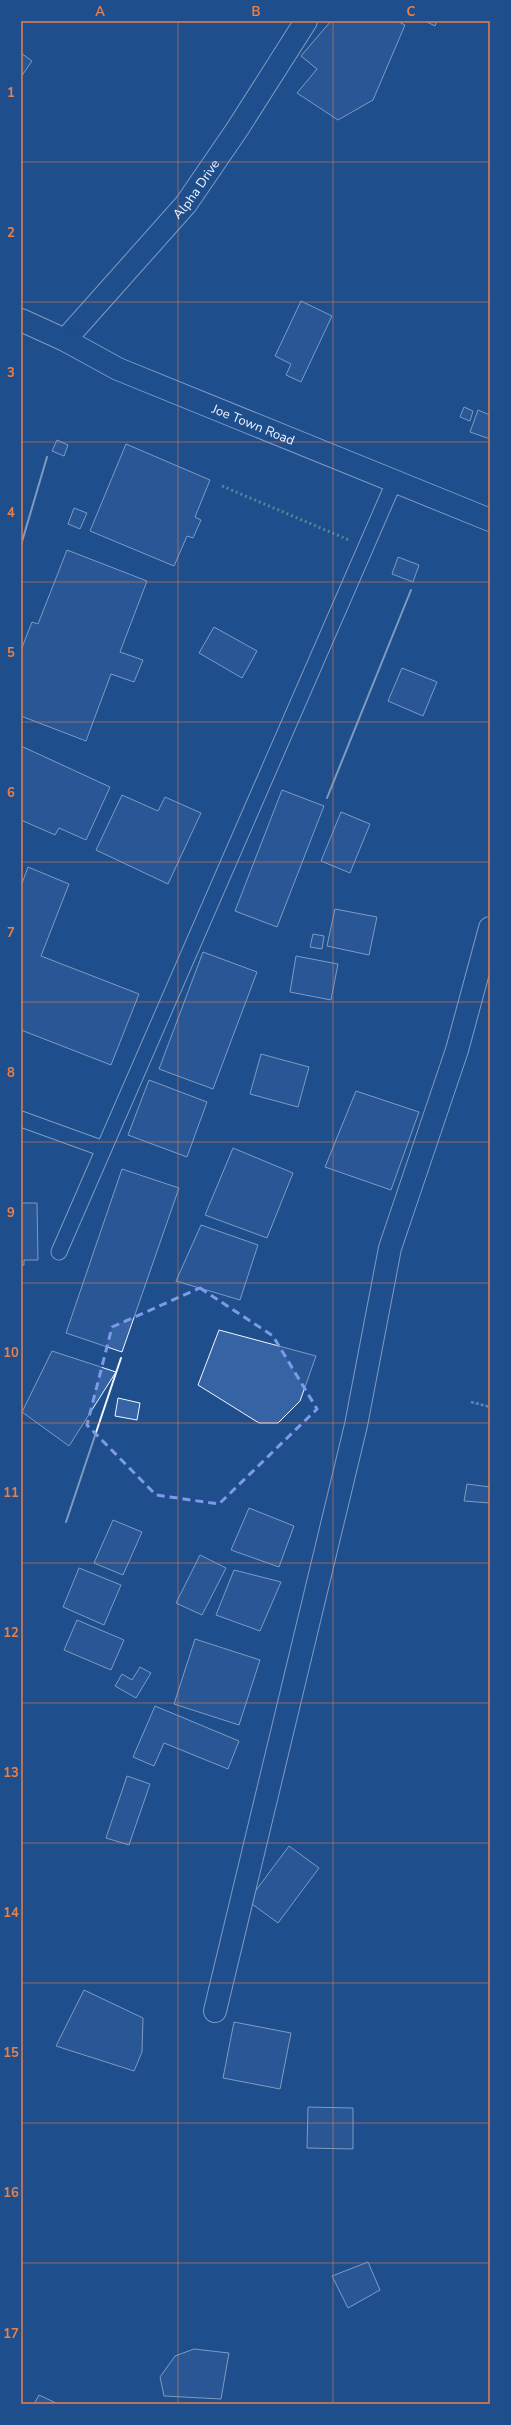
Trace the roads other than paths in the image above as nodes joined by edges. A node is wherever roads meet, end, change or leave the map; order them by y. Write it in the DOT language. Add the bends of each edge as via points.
graph roads {
  1 [pos="306,21"];
  2 [pos="21,320"];
  3 [pos="66,340"];
  4 [pos="395,480"];
  5 [pos="490,520"];
  6 [pos="490,928"];
  7 [pos="21,1119"];
  8 [pos="104,1150"];
  9 [pos="59,1252"];
  10 [pos="215,2011"];
  1 -- 3 [label="street, Alpha Drive" via="186,204"];
  2 -- 3 [label="street, Joe Town Road"];
  3 -- 4 [label="street, Joe Town Road" via="118,369"];
  4 -- 5 [label="street, Joe Town Road"];
  4 -- 8 [label="lane"];
  6 -- 10 [label="street" via="457,1050 390,1248 356,1425"];
  7 -- 8 [label="lane"];
  8 -- 9 [label="lane"];
}
